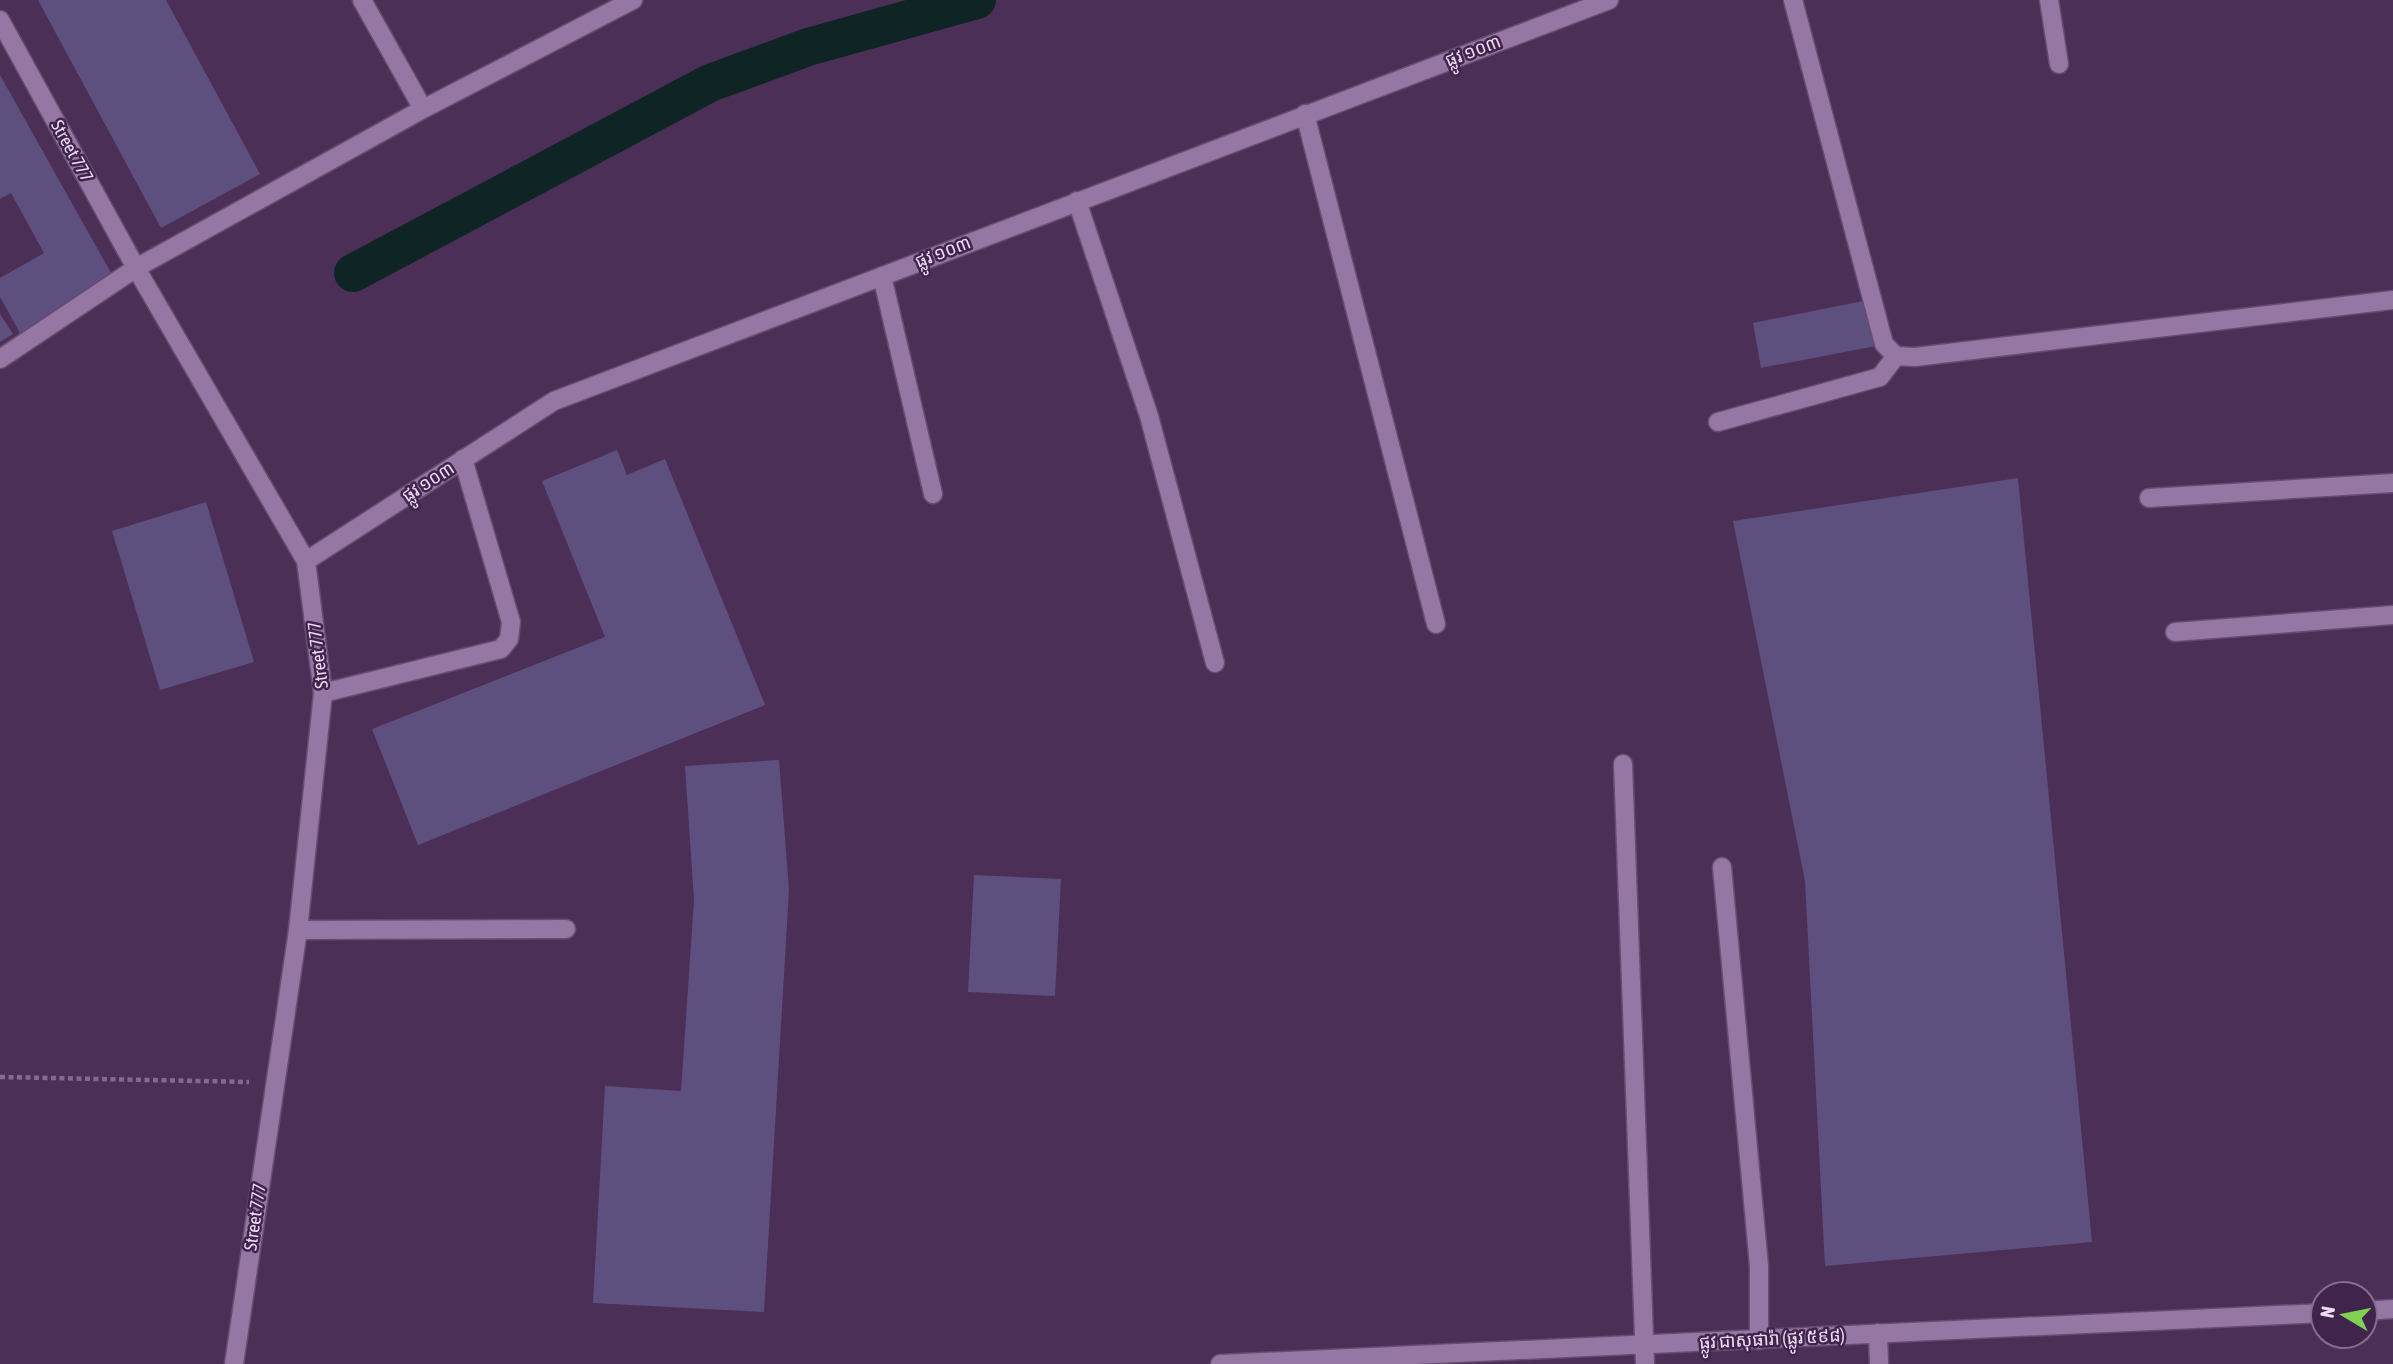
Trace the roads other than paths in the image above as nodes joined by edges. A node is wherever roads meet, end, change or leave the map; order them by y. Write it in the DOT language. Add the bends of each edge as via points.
graph roads {
  1 [pos="362,0"];
  2 [pos="633,0"];
  3 [pos="1609,0"];
  4 [pos="1793,0"];
  5 [pos="2049,0"];
  6 [pos="0,20"];
  7 [pos="2059,64"];
  8 [pos="423,109"];
  9 [pos="1305,114"];
  10 [pos="1076,201"];
  11 [pos="136,268"];
  12 [pos="882,275"];
  13 [pos="2393,300"];
  14 [pos="1896,356"];
  15 [pos="0,359"];
  16 [pos="1718,422"];
  17 [pos="463,459"];
  18 [pos="2393,482"];
  19 [pos="933,494"];
  20 [pos="2149,498"];
  21 [pos="306,561"];
  22 [pos="2393,615"];
  23 [pos="1436,624"];
  24 [pos="2175,632"];
  25 [pos="1215,663"];
  26 [pos="323,693"];
  27 [pos="1623,764"];
  28 [pos="1722,867"];
  29 [pos="566,929"];
  30 [pos="298,930"];
  31 [pos="2309,1314"];
  32 [pos="1878,1333"];
  33 [pos="1759,1340"];
  34 [pos="1645,1345"];
  35 [pos="1312,1362"];
  36 [pos="1247,1363"];
  37 [pos="234,1364"];
  38 [pos="1220,1364"];
  39 [pos="1645,1364"];
  40 [pos="1880,1364"];
  1 -- 8 [label="street"];
  2 -- 8 [label="street"];
  3 -- 9 [label="street, ផ្លូវ ១០៣"];
  4 -- 14 [label="street" via="1884,344"];
  5 -- 7 [label="street"];
  6 -- 11 [label="street, Street 777"];
  8 -- 11 [label="street"];
  9 -- 10 [label="street, ផ្លូវ ១០៣"];
  9 -- 23 [label="street"];
  10 -- 12 [label="street, ផ្លូវ ១០៣"];
  10 -- 25 [label="street" via="1149,416"];
  11 -- 15 [label="street"];
  11 -- 21 [label="street, Street 777"];
  12 -- 17 [label="street, ផ្លូវ ១០៣" via="554,401"];
  12 -- 19 [label="street"];
  13 -- 14 [label="street"];
  14 -- 16 [label="street" via="1880,377"];
  17 -- 21 [label="street, ផ្លូវ ១០៣"];
  17 -- 26 [label="street" via="511,622 509,639 500,649"];
  18 -- 20 [label="street"];
  21 -- 26 [label="street, Street 777"];
  22 -- 24 [label="street"];
  26 -- 30 [label="street, Street 777"];
  27 -- 34 [label="street"];
  28 -- 33 [label="street" via="1759,1266"];
  29 -- 30 [label="street"];
  30 -- 37 [label="street, Street 777"];
  31 -- 32 [label="street, ផ្លូវ ជាសុផារ៉ា (ផ្លូវ ៥៩៨)"];
  32 -- 33 [label="street, ផ្លូវ ជាសុផារ៉ា (ផ្លូវ ៥៩៨)"];
  32 -- 40 [label="street"];
  33 -- 34 [label="street, ផ្លូវ ជាសុផារ៉ា (ផ្លូវ ៥៩៨)"];
  34 -- 35 [label="street, ផ្លូវ ជាសុផារ៉ា (ផ្លូវ ៥៩៨)"];
  34 -- 39 [label="street"];
  35 -- 36 [label="street, ផ្លូវ ជាសុផារ៉ា (ផ្លូវ ៥៩៨)"];
  36 -- 38 [label="street, ផ្លូវ ជាសុផារ៉ា (ផ្លូវ ៥៩៨)"];
}
